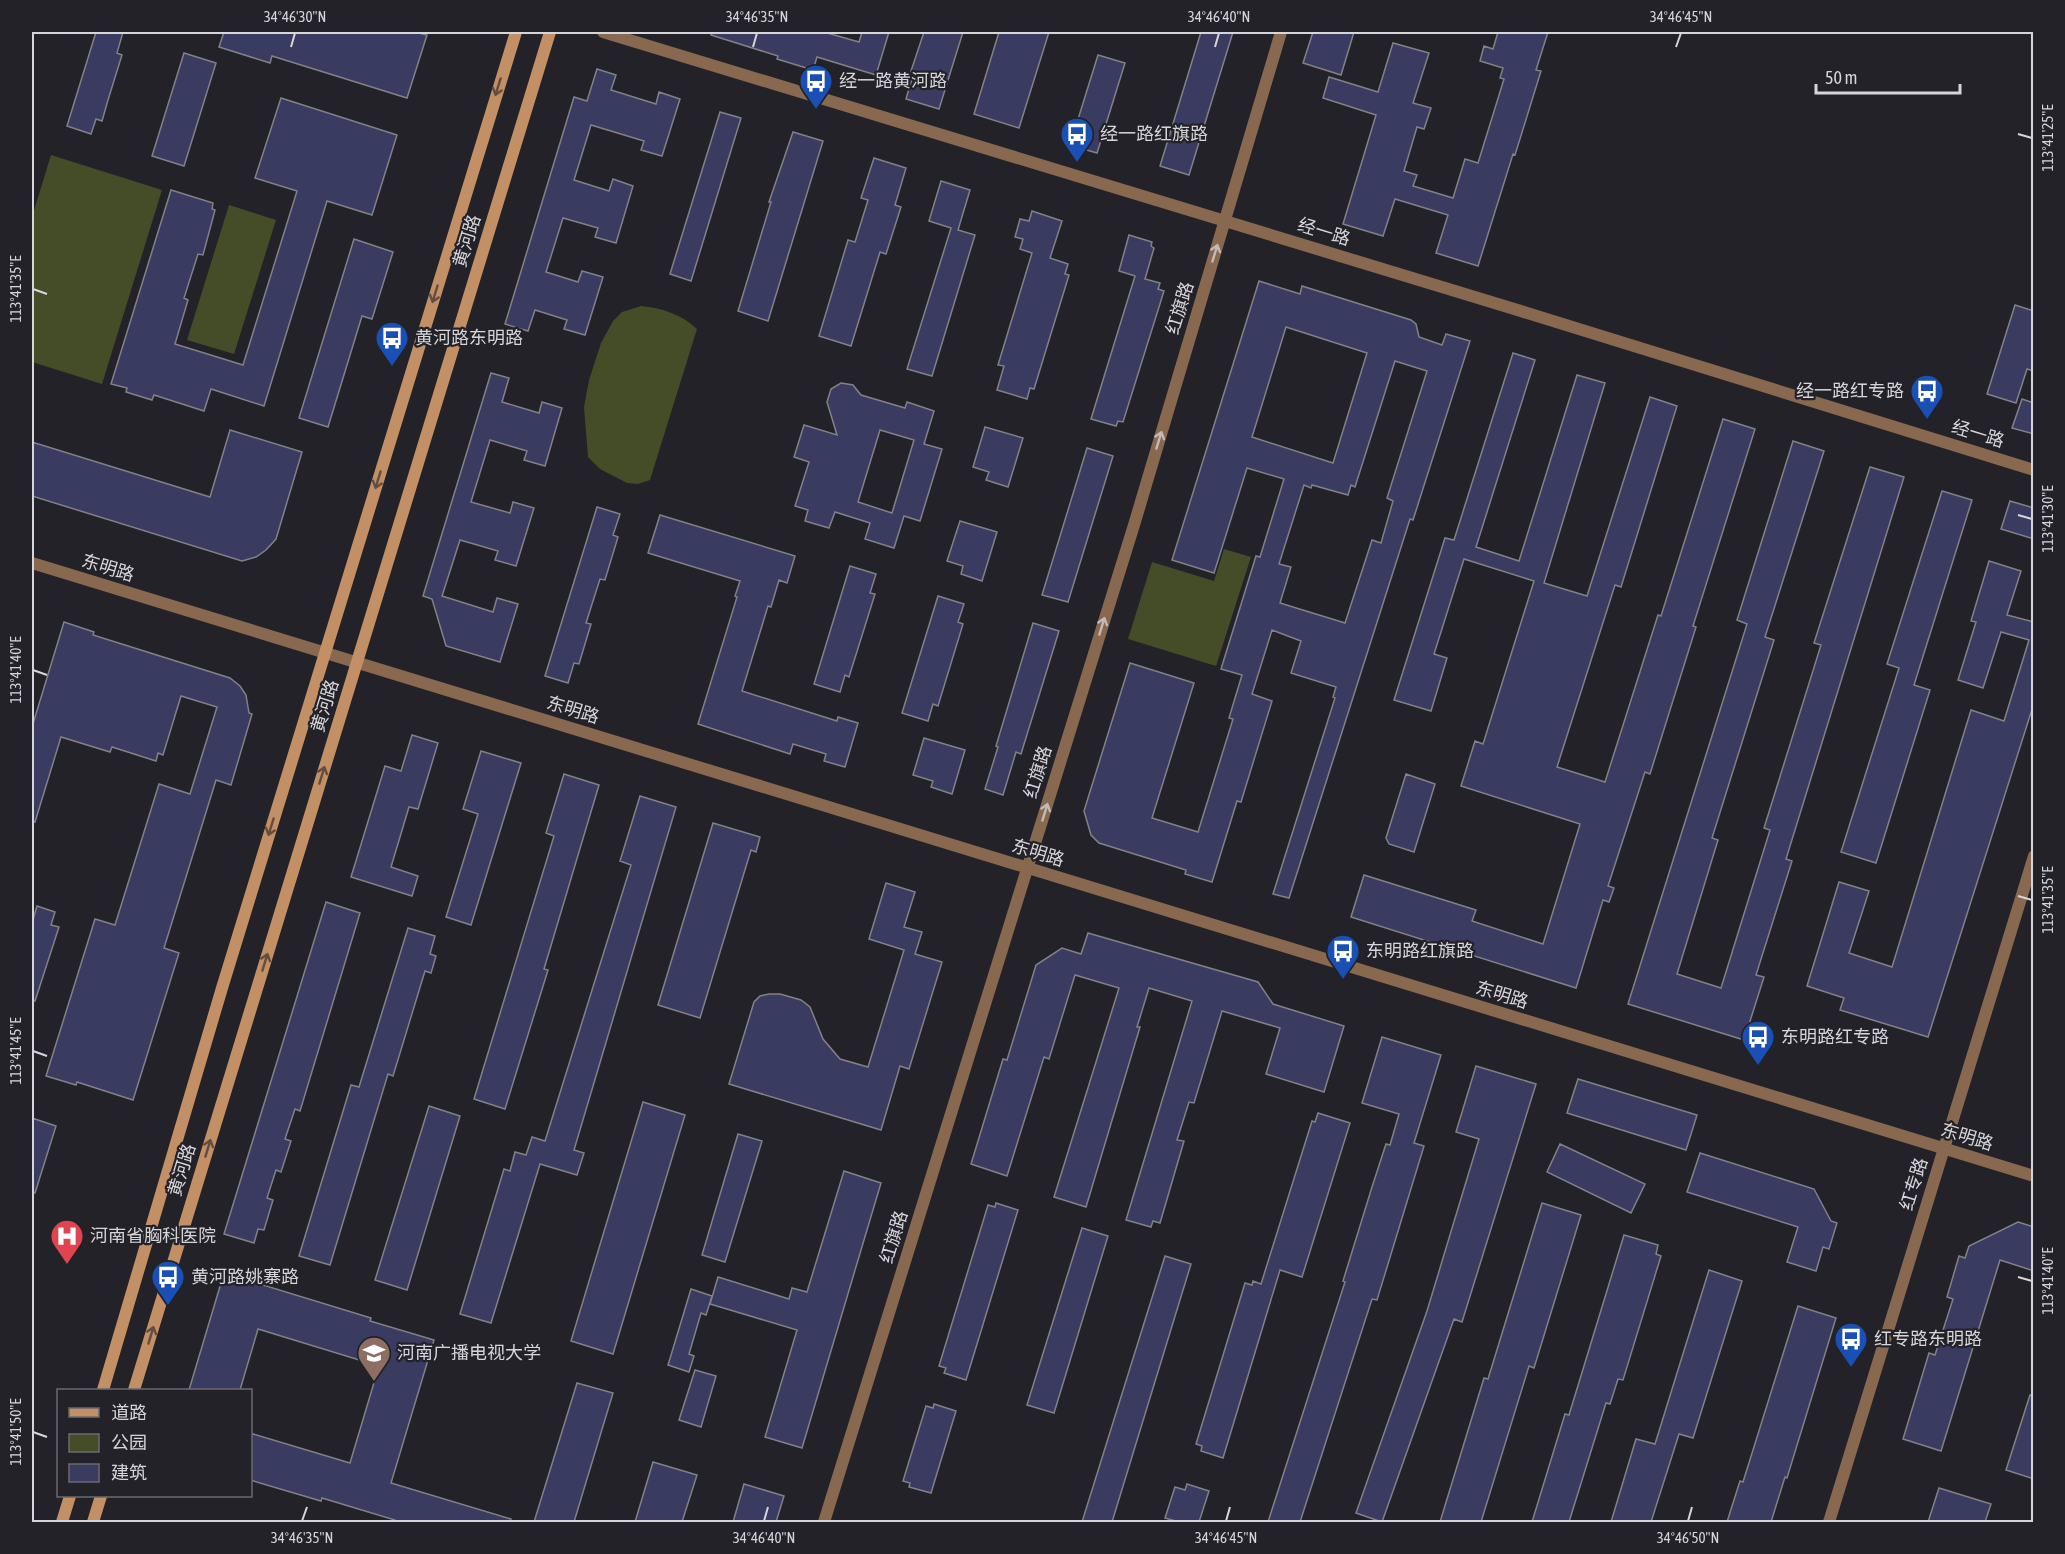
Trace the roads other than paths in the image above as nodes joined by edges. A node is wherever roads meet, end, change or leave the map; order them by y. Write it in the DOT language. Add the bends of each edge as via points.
graph roads {
  1 [pos="516,32"];
  2 [pos="550,32"];
  3 [pos="603,32"];
  4 [pos="1281,32"];
  5 [pos="1225,221"];
  6 [pos="2034,470"];
  7 [pos="32,563"];
  8 [pos="325,653"];
  9 [pos="357,663"];
  10 [pos="2034,856"];
  11 [pos="1027,868"];
  12 [pos="1944,1149"];
  13 [pos="2034,1176"];
  14 [pos="103,1389"];
  15 [pos="134,1389"];
  16 [pos="70,1497"];
  17 [pos="101,1497"];
  18 [pos="62,1522"];
  19 [pos="93,1522"];
  20 [pos="824,1522"];
  21 [pos="1829,1522"];
  1 -- 8 [label="main road, 黄河路, one-way"];
  2 -- 9 [label="main road, 黄河路"];
  3 -- 5 [label="street, 经一路"];
  4 -- 5 [label="street, 红旗路"];
  5 -- 6 [label="street, 经一路"];
  11 -- 5 [label="street, 红旗路, one-way"];
  7 -- 8 [label="street, 东明路"];
  8 -- 9 [label="street, 东明路"];
  8 -- 14 [label="main road, 黄河路, one-way"];
  9 -- 11 [label="street, 东明路"];
  15 -- 9 [label="main road, 黄河路, one-way"];
  10 -- 12 [label="street, 红专路"];
  11 -- 12 [label="street, 东明路"];
  11 -- 20 [label="street, 红旗路"];
  12 -- 13 [label="street, 东明路"];
  12 -- 21 [label="street, 红专路"];
  16 -- 18 [label="main road"];
  17 -- 19 [label="main road"];
}
